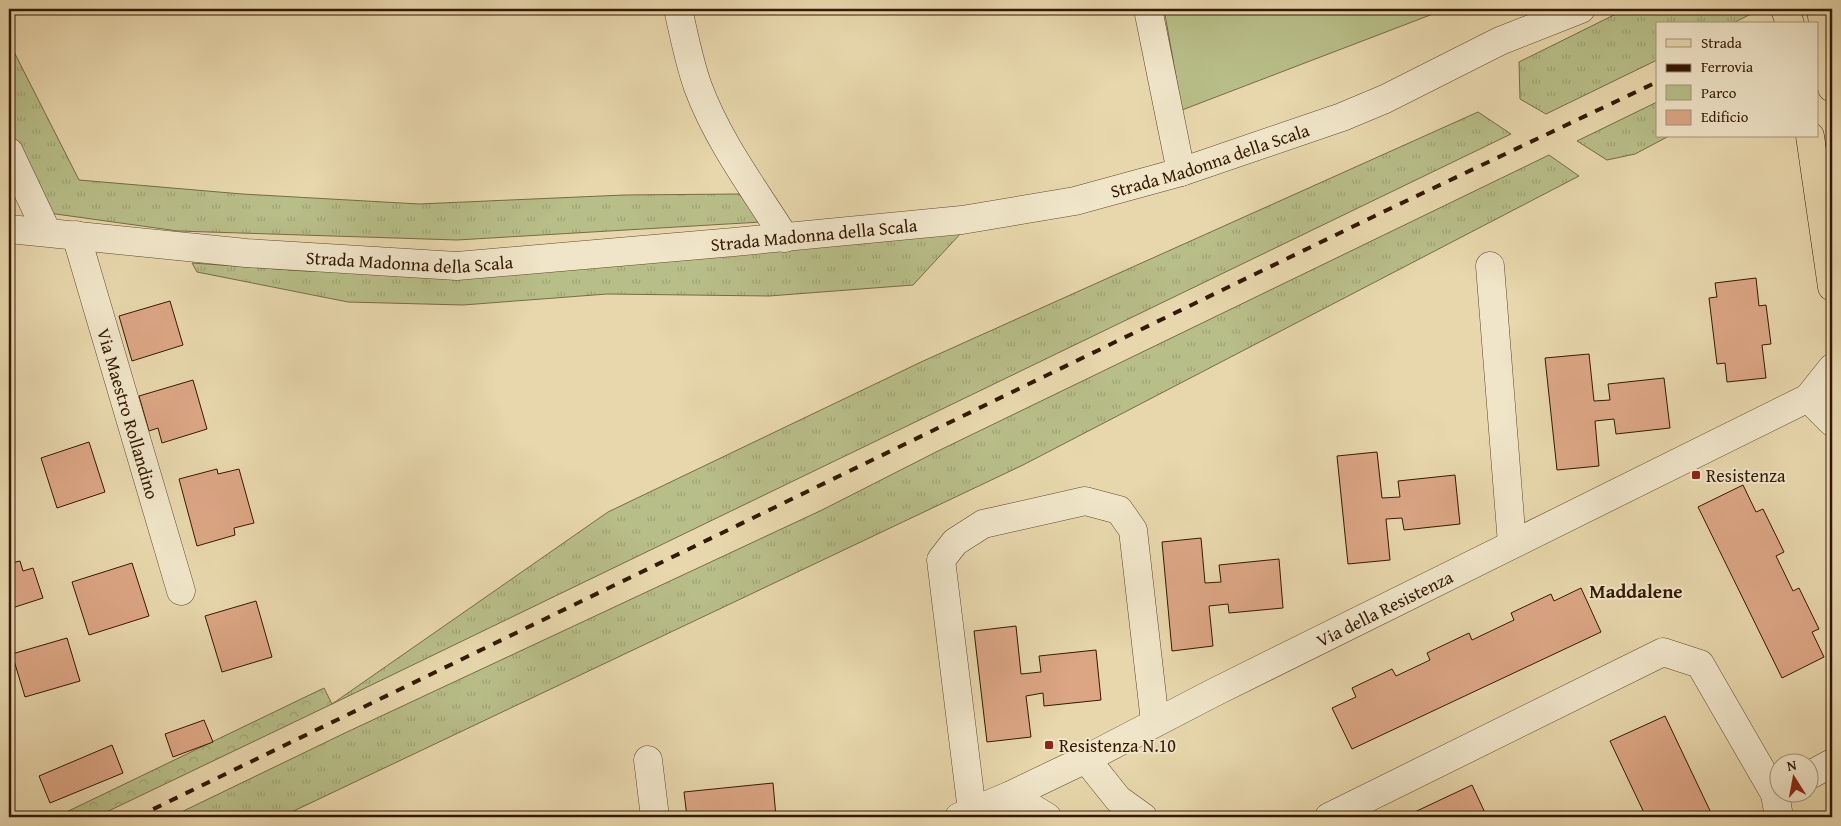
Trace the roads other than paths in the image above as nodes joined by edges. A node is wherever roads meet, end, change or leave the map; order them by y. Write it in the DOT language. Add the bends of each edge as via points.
graph roads {
  1 [pos="678,9"];
  2 [pos="1148,9"];
  3 [pos="1581,9"];
  4 [pos="1785,9"];
  5 [pos="1821,9"];
  6 [pos="1789,22"];
  7 [pos="1832,88"];
  8 [pos="1810,138"];
  9 [pos="9,152"];
  10 [pos="1181,172"];
  11 [pos="9,229"];
  12 [pos="47,232"];
  13 [pos="76,235"];
  14 [pos="784,238"];
  15 [pos="1490,266"];
  16 [pos="1832,287"];
  17 [pos="1832,368"];
  18 [pos="1808,398"];
  19 [pos="1832,422"];
  20 [pos="1512,544"];
  21 [pos="181,591"];
  22 [pos="1155,722"];
  23 [pos="1086,759"];
  24 [pos="648,760"];
  25 [pos="1832,763"];
  26 [pos="1818,771"];
  27 [pos="1768,785"];
  28 [pos="1011,796"];
  29 [pos="965,814"];
  30 [pos="655,817"];
  31 [pos="1048,817"];
  32 [pos="1143,817"];
  33 [pos="1329,817"];
  1 -- 14 [label="street" via="698,86 709,114"];
  2 -- 10 [label="street"];
  3 -- 10 [label="street, Strada Madonna della Scala" via="1500,41 1342,117"];
  4 -- 6 [label="main road"];
  5 -- 7 [label="main road"];
  8 -- 16 [label="main road"];
  9 -- 12 [label="street"];
  10 -- 14 [label="street, Strada Madonna della Scala" via="1075,200 962,220"];
  11 -- 12 [label="street, Strada Madonna della Scala"];
  12 -- 13 [label="street, Strada Madonna della Scala"];
  13 -- 14 [label="street, Strada Madonna della Scala" via="246,253 458,266"];
  13 -- 21 [label="street, Via Maestro Rollandino"];
  15 -- 20 [label="street"];
  17 -- 18 [label="street, Via della Resistenza"];
  18 -- 19 [label="street"];
  18 -- 20 [label="street, Via della Resistenza"];
  20 -- 22 [label="street, Via della Resistenza"];
  22 -- 23 [label="street, Via della Resistenza"];
  22 -- 29 [label="street" via="1133,530 1119,510 1085,501 983,524 955,542 941,560"];
  23 -- 28 [label="street, Via della Resistenza"];
  23 -- 32 [label="street" via="1118,798"];
  24 -- 30 [label="street"];
  25 -- 26 [label="street"];
  27 -- 33 [label="street" via="1700,664 1663,652"];
  28 -- 29 [label="street, Via della Resistenza"];
  28 -- 31 [label="street"];
}
